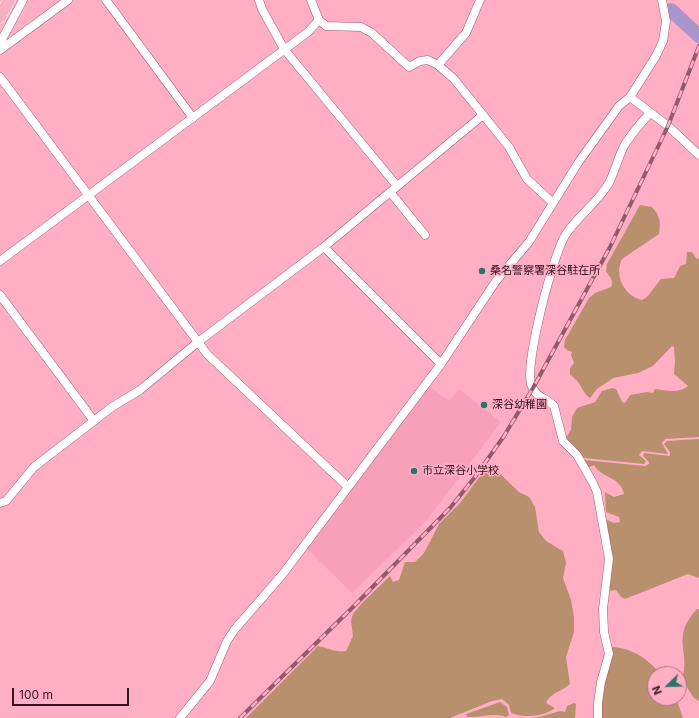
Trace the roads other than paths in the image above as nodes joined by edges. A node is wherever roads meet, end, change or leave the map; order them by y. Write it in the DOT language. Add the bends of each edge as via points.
graph roads {
  1 [pos="9,0"];
  2 [pos="23,0"];
  3 [pos="68,0"];
  4 [pos="106,0"];
  5 [pos="259,0"];
  6 [pos="311,0"];
  7 [pos="480,0"];
  8 [pos="662,0"];
  9 [pos="0,17"];
  10 [pos="319,20"];
  11 [pos="0,43"];
  12 [pos="284,49"];
  13 [pos="0,50"];
  14 [pos="438,65"];
  15 [pos="0,77"];
  16 [pos="630,97"];
  17 [pos="650,113"];
  18 [pos="483,116"];
  19 [pos="193,118"];
  20 [pos="699,155"];
  21 [pos="397,186"];
  22 [pos="390,192"];
  23 [pos="88,196"];
  24 [pos="552,202"];
  25 [pos="425,235"];
  26 [pos="324,247"];
  27 [pos="0,261"];
  28 [pos="0,295"];
  29 [pos="198,342"];
  30 [pos="441,364"];
  31 [pos="94,421"];
  32 [pos="348,487"];
  33 [pos="0,504"];
  34 [pos="180,718"];
  35 [pos="598,718"];
  1 -- 9 [label="highway"];
  2 -- 11 [label="street"];
  3 -- 13 [label="street"];
  4 -- 19 [label="street"];
  5 -- 12 [label="street"];
  6 -- 10 [label="street"];
  7 -- 14 [label="street" via="466,33"];
  8 -- 16 [label="street" via="666,20 663,41"];
  10 -- 12 [label="street" via="308,32"];
  10 -- 14 [label="street" via="326,26 361,27 372,33 409,67 428,60"];
  12 -- 19 [label="street"];
  12 -- 21 [label="street"];
  14 -- 18 [label="street" via="454,79"];
  15 -- 23 [label="street"];
  16 -- 17 [label="street"];
  16 -- 24 [label="street" via="619,106"];
  17 -- 20 [label="street"];
  17 -- 35 [label="street" via="628,139 610,182 566,235 559,249 538,326 531,382 536,394 554,406 563,441 577,455 597,492 609,559 603,609 604,632 609,654 601,682"];
  18 -- 21 [label="street"];
  18 -- 24 [label="street" via="509,146 526,179"];
  19 -- 23 [label="street"];
  21 -- 22 [label="street"];
  22 -- 25 [label="street"];
  22 -- 26 [label="street"];
  23 -- 27 [label="street"];
  23 -- 29 [label="street"];
  24 -- 30 [label="street" via="529,242 496,281"];
  26 -- 29 [label="street"];
  26 -- 30 [label="street"];
  28 -- 31 [label="street"];
  29 -- 31 [label="street" via="140,390 112,406"];
  29 -- 32 [label="street" via="207,354"];
  30 -- 32 [label="street"];
  31 -- 33 [label="street" via="34,467 6,501"];
  32 -- 34 [label="street" via="282,575 235,629 227,641 210,681"];
}
